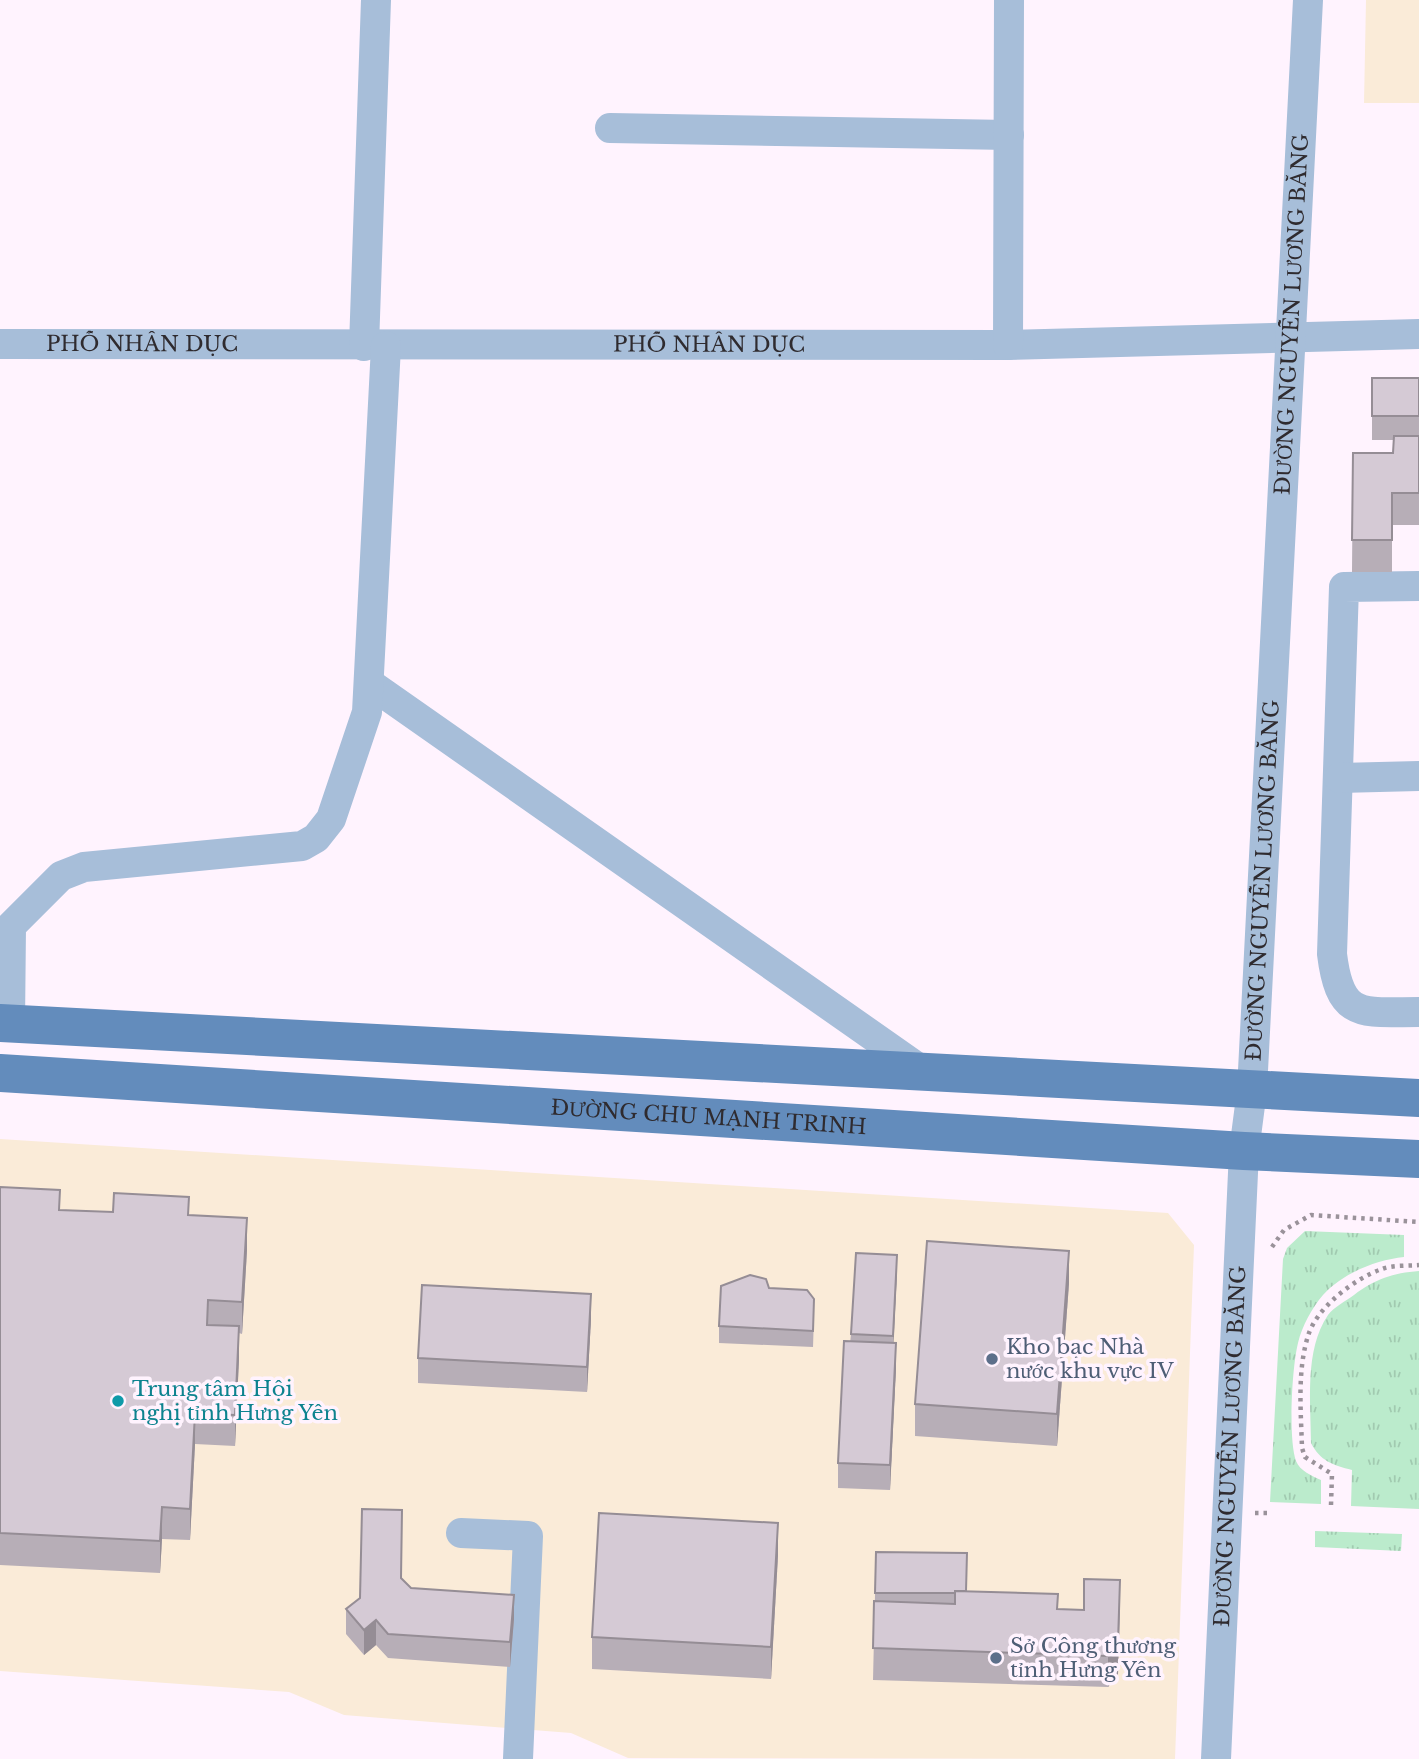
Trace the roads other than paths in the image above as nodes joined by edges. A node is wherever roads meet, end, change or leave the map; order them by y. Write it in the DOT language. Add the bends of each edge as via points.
graph roads {
  1 [pos="376,0"];
  2 [pos="1009,0"];
  3 [pos="1308,0"];
  4 [pos="610,128"];
  5 [pos="1009,135"];
  6 [pos="1419,334"];
  7 [pos="1293,335"];
  8 [pos="0,344"];
  9 [pos="1008,345"];
  10 [pos="375,346"];
  11 [pos="1419,586"];
  12 [pos="369,683"];
  13 [pos="1419,776"];
  14 [pos="1339,778"];
  15 [pos="1419,1012"];
  16 [pos="5,1023"];
  17 [pos="0,1073"];
  18 [pos="927,1074"];
  19 [pos="1252,1090"];
  20 [pos="1419,1098"];
  21 [pos="1244,1151"];
  22 [pos="1419,1159"];
  23 [pos="461,1533"];
  24 [pos="518,1759"];
  25 [pos="1216,1759"];
  1 -- 10 [label="street"];
  2 -- 5 [label="street"];
  3 -- 7 [label="street, ĐƯỜNG NGUYỄN LƯƠNG BẰNG"];
  4 -- 5 [label="street"];
  5 -- 9 [label="street"];
  6 -- 7 [label="street, PHỐ NHÂN DỤC"];
  7 -- 9 [label="street, PHỐ NHÂN DỤC"];
  7 -- 19 [label="street, ĐƯỜNG NGUYỄN LƯƠNG BẰNG"];
  8 -- 10 [label="street, PHỐ NHÂN DỤC"];
  9 -- 10 [label="street, PHỐ NHÂN DỤC"];
  10 -- 12 [label="street"];
  11 -- 14 [label="street" via="1344,587"];
  12 -- 16 [label="street" via="367,712 331,819 316,838 302,846 84,867 61,876 11,926"];
  12 -- 18 [label="street"];
  13 -- 14 [label="street"];
  14 -- 15 [label="street" via="1332,954 1340,993 1349,1005 1370,1012"];
  16 -- 18 [label="main road"];
  17 -- 21 [label="main road, ĐƯỜNG CHU MẠNH TRINH"];
  18 -- 19 [label="main road"];
  19 -- 20 [label="main road"];
  19 -- 21 [label="street, ĐƯỜNG NGUYỄN LƯƠNG BẰNG"];
  21 -- 22 [label="main road, ĐƯỜNG CHU MẠNH TRINH"];
  21 -- 25 [label="street, ĐƯỜNG NGUYỄN LƯƠNG BẰNG"];
  23 -- 24 [label="street" via="528,1536"];
}
